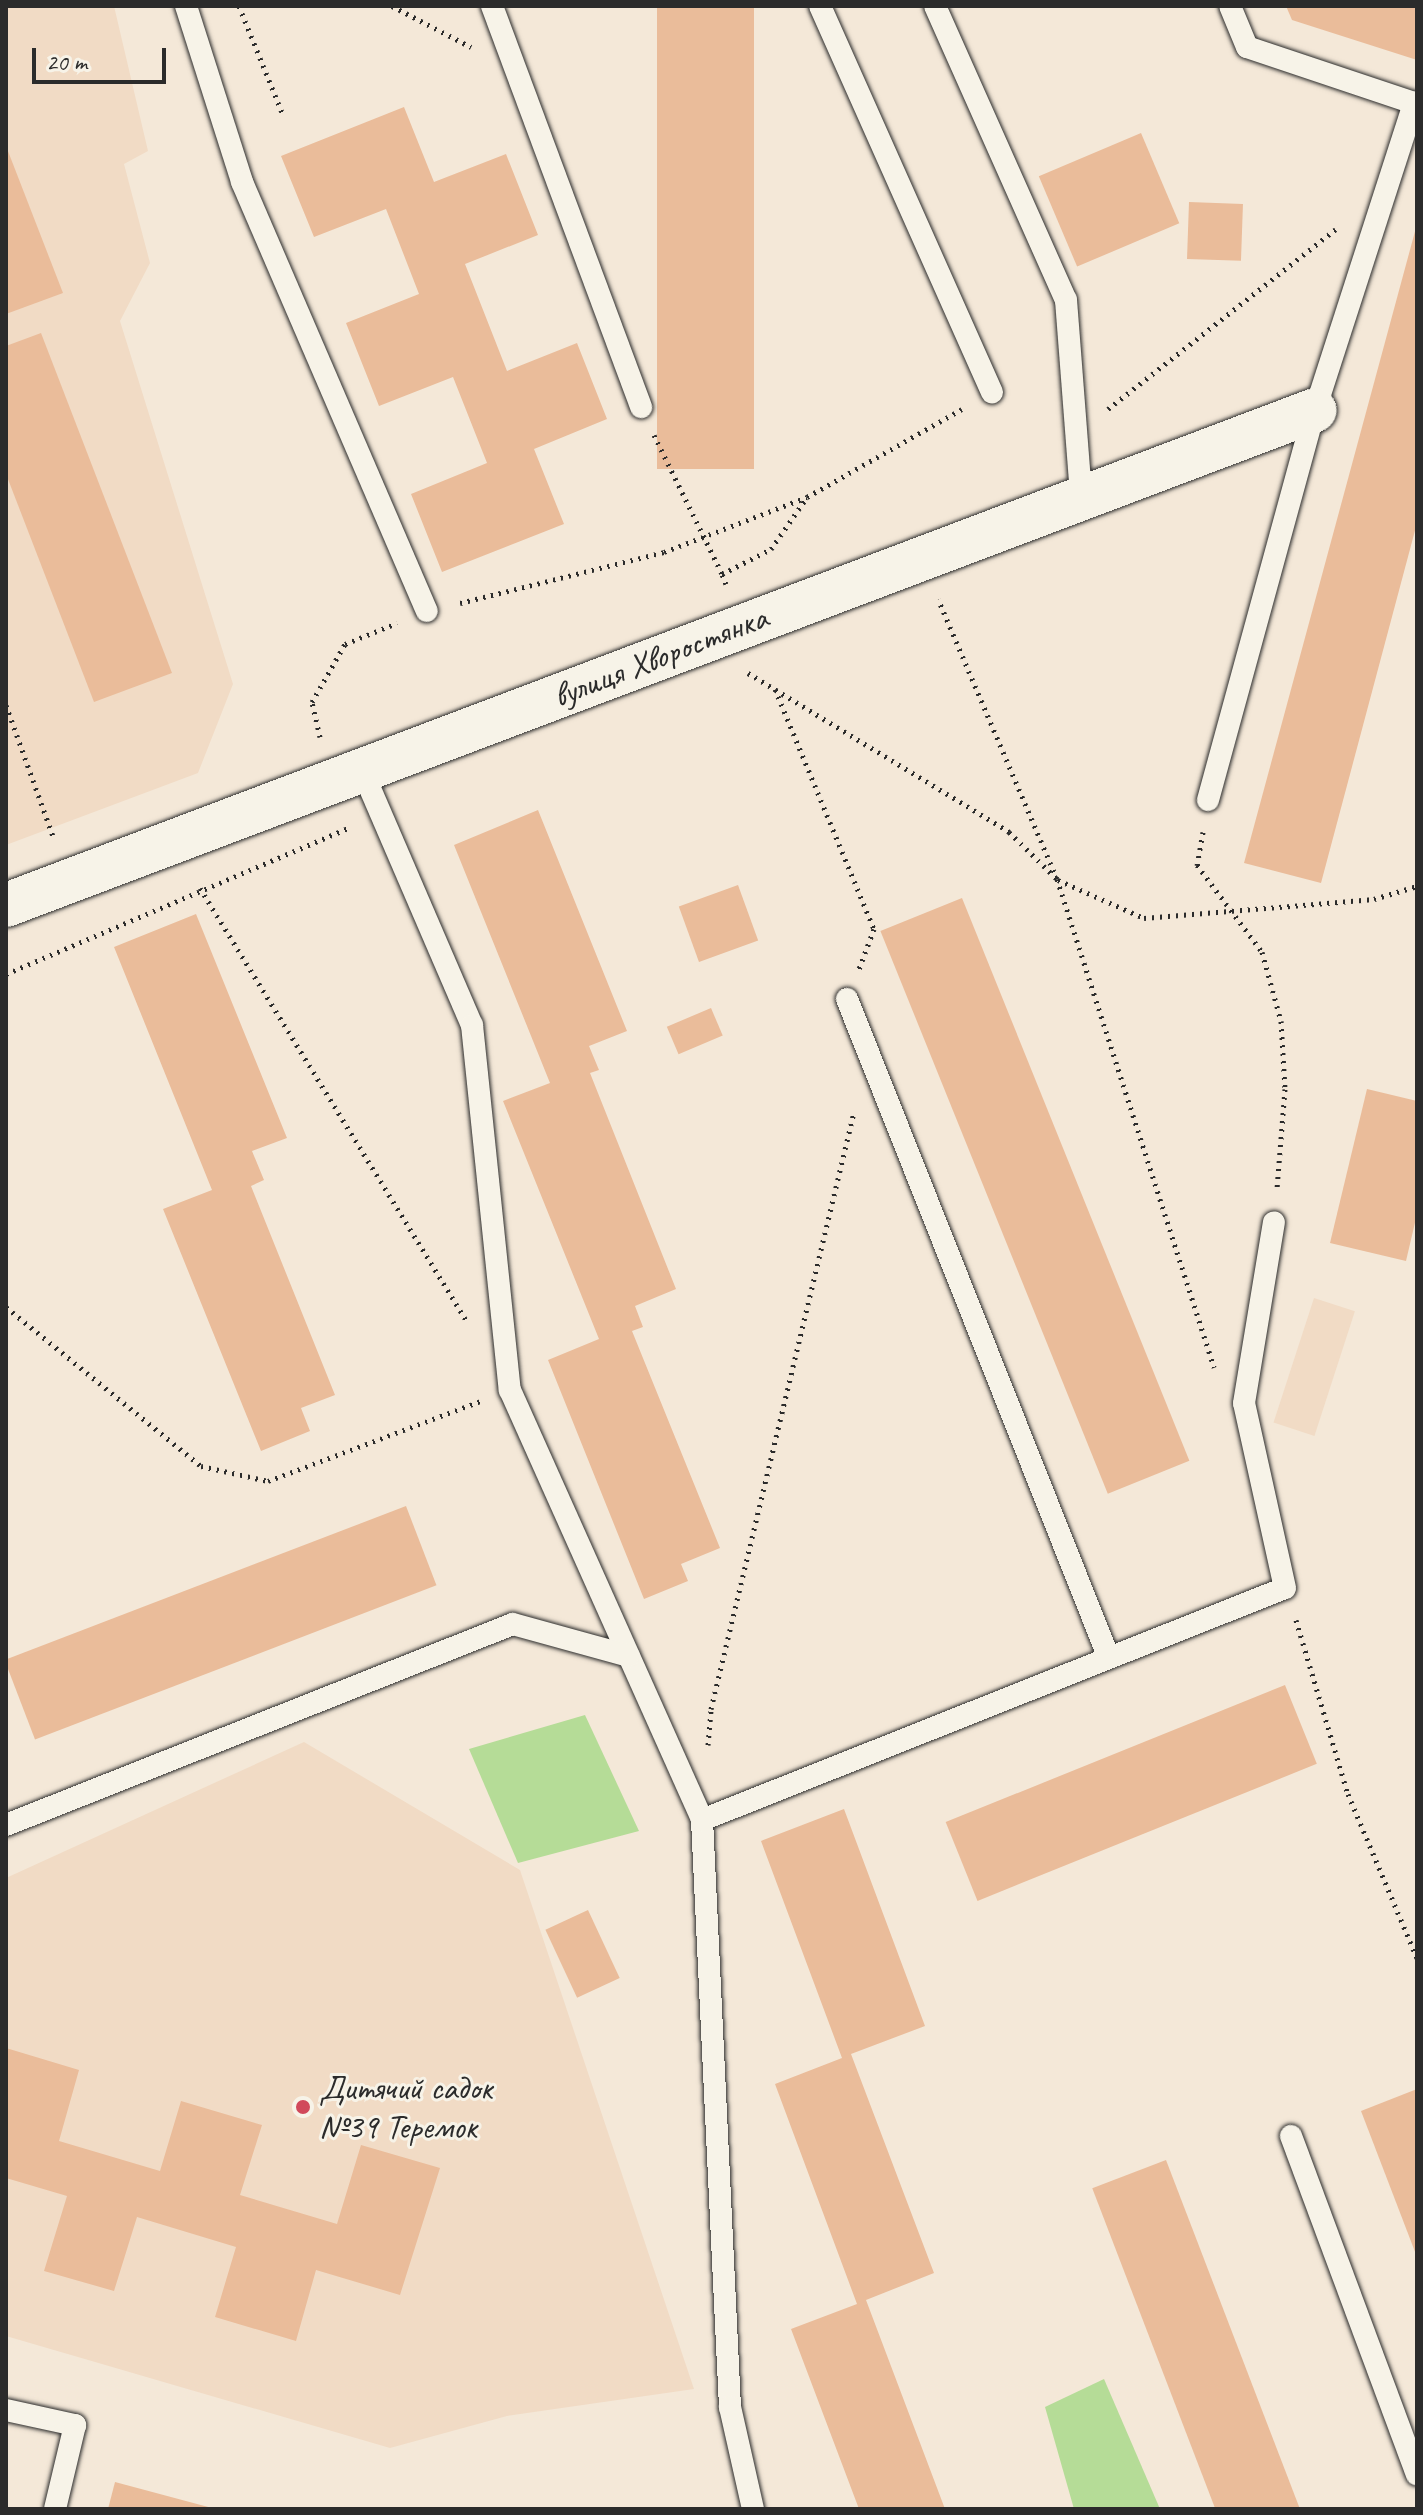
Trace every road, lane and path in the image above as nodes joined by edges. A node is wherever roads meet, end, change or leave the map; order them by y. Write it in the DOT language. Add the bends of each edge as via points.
graph roads {
  1 [pos="186,6"];
  2 [pos="239,6"];
  3 [pos="392,6"];
  4 [pos="492,6"];
  5 [pos="820,6"];
  6 [pos="935,6"];
  7 [pos="1230,6"];
  8 [pos="518,71"];
  9 [pos="283,115"];
  10 [pos="1385,191"];
  11 [pos="992,392"];
  12 [pos="641,407"];
  13 [pos="1315,410"];
  14 [pos="1077,434"];
  15 [pos="807,497"];
  16 [pos="1081,497"];
  17 [pos="700,537"];
  18 [pos="920,557"];
  19 [pos="722,574"];
  20 [pos="727,587"];
  21 [pos="427,611"];
  22 [pos="698,642"];
  23 [pos="775,689"];
  24 [pos="6,705"];
  25 [pos="309,742"];
  26 [pos="362,770"];
  27 [pos="1208,800"];
  28 [pos="381,815"];
  29 [pos="1057,879"];
  30 [pos="69,881"];
  31 [pos="1417,886"];
  32 [pos="200,888"];
  33 [pos="6,905"];
  34 [pos="1234,910"];
  35 [pos="6,974"];
  36 [pos="847,999"];
  37 [pos="856,1106"];
  38 [pos="1274,1222"];
  39 [pos="6,1307"];
  40 [pos="468,1323"];
  41 [pos="510,1390"];
  42 [pos="629,1656"];
  43 [pos="1108,1656"];
  44 [pos="702,1820"];
  45 [pos="6,1825"];
  46 [pos="1291,2136"];
  47 [pos="6,2410"];
  48 [pos="1417,2474"];
  49 [pos="55,2509"];
  50 [pos="753,2509"];
  1 -- 21 [label="lane" via="242,182"];
  2 -- 9 [label="path"];
  3 -- 8 [label="path"];
  4 -- 8 [label="lane"];
  5 -- 11 [label="lane"];
  6 -- 14 [label="lane" via="1066,300"];
  7 -- 10 [label="lane" via="1247,47 1414,103"];
  8 -- 12 [label="lane"];
  10 -- 13 [label="lane"];
  10 -- 14 [label="path"];
  11 -- 15 [label="path"];
  12 -- 17 [label="path"];
  13 -- 16 [label="street, вулиця Хворостянка"];
  13 -- 27 [label="lane"];
  14 -- 16 [label="lane"];
  15 -- 17 [label="path"];
  15 -- 19 [label="path" via="771,549"];
  16 -- 18 [label="street, вулиця Хворостянка"];
  17 -- 19 [label="path"];
  17 -- 21 [label="path" via="664,552"];
  18 -- 22 [label="street, вулиця Хворостянка"];
  18 -- 29 [label="path"];
  19 -- 20 [label="path"];
  21 -- 25 [label="path" via="345,644 312,702 323,736"];
  22 -- 23 [label="path"];
  22 -- 26 [label="street, вулиця Хворостянка"];
  23 -- 29 [label="path" via="1009,832"];
  23 -- 36 [label="path" via="874,929"];
  24 -- 30 [label="path"];
  26 -- 28 [label="lane"];
  26 -- 30 [label="street, вулиця Хворостянка"];
  27 -- 34 [label="path" via="1197,865"];
  28 -- 32 [label="path"];
  28 -- 41 [label="lane" via="472,1025"];
  29 -- 34 [label="path" via="1144,918"];
  30 -- 33 [label="street, вулиця Хворостянка"];
  31 -- 34 [label="path" via="1374,899"];
  32 -- 35 [label="path"];
  32 -- 40 [label="path"];
  34 -- 38 [label="path" via="1262,952 1281,1021 1285,1089"];
  36 -- 43 [label="lane"];
  37 -- 44 [label="path" via="711,1709"];
  38 -- 43 [label="lane" via="1244,1403 1285,1588"];
  39 -- 41 [label="path" via="201,1466 268,1481"];
  41 -- 42 [label="lane"];
  42 -- 44 [label="lane"];
  42 -- 45 [label="lane" via="513,1624"];
  43 -- 44 [label="lane"];
  44 -- 50 [label="lane" via="730,2407"];
  46 -- 48 [label="lane"];
  47 -- 49 [label="lane" via="75,2425"];
}
